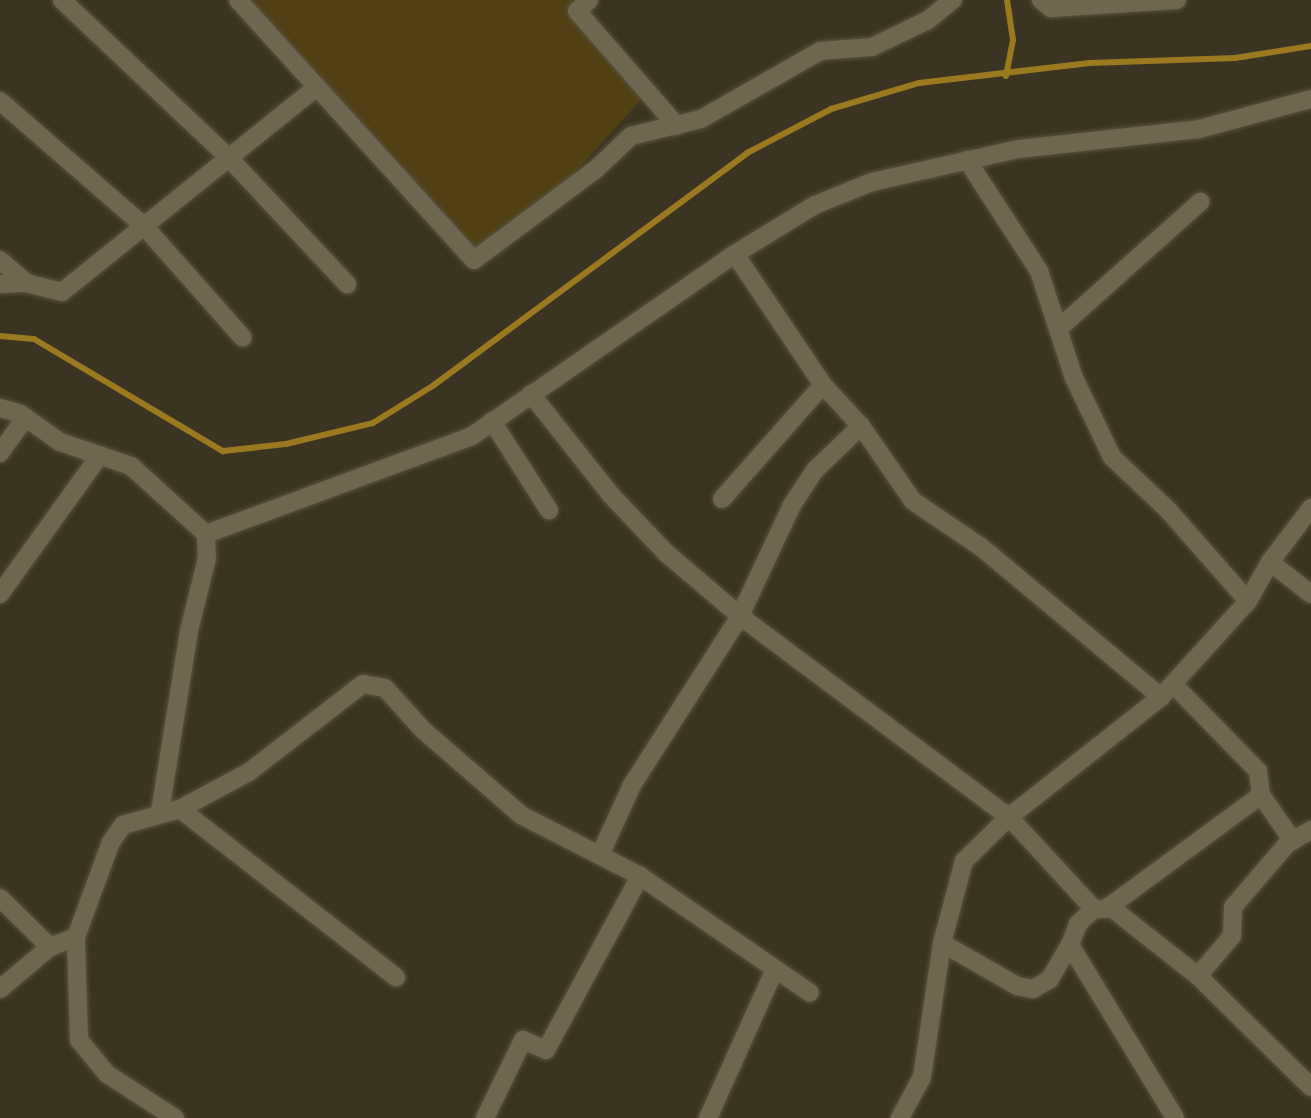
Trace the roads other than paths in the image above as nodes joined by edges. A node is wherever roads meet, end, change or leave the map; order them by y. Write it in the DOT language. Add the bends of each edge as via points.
graph roads {
  1 [pos="62,0"];
  2 [pos="238,0"];
  3 [pos="953,0"];
  4 [pos="1041,0"];
  5 [pos="1177,0"];
  6 [pos="578,4"];
  7 [pos="317,87"];
  8 [pos="1311,99"];
  9 [pos="0,101"];
  10 [pos="677,126"];
  11 [pos="228,158"];
  12 [pos="967,160"];
  13 [pos="1200,202"];
  14 [pos="144,226"];
  15 [pos="735,254"];
  16 [pos="0,260"];
  17 [pos="26,283"];
  18 [pos="0,284"];
  19 [pos="348,284"];
  20 [pos="1058,329"];
  21 [pos="243,338"];
  22 [pos="823,385"];
  23 [pos="531,394"];
  24 [pos="0,408"];
  25 [pos="26,417"];
  26 [pos="492,421"];
  27 [pos="861,426"];
  28 [pos="0,453"];
  29 [pos="100,455"];
  30 [pos="722,499"];
  31 [pos="1311,508"];
  32 [pos="549,510"];
  33 [pos="206,534"];
  34 [pos="1270,562"];
  35 [pos="0,594"];
  36 [pos="1311,594"];
  37 [pos="1248,601"];
  38 [pos="740,616"];
  39 [pos="1167,691"];
  40 [pos="1261,795"];
  41 [pos="180,809"];
  42 [pos="154,814"];
  43 [pos="1009,817"];
  44 [pos="1311,830"];
  45 [pos="1293,841"];
  46 [pos="600,855"];
  47 [pos="640,876"];
  48 [pos="0,898"];
  49 [pos="1102,907"];
  50 [pos="76,937"];
  51 [pos="942,943"];
  52 [pos="1070,945"];
  53 [pos="50,947"];
  54 [pos="775,969"];
  55 [pos="396,976"];
  56 [pos="1198,976"];
  57 [pos="0,989"];
  58 [pos="810,993"];
  59 [pos="1311,1087"];
  60 [pos="175,1118"];
  61 [pos="485,1118"];
  62 [pos="708,1118"];
  63 [pos="900,1118"];
  64 [pos="1175,1118"];
  1 -- 11 [label="street"];
  2 -- 7 [label="street"];
  3 -- 10 [label="street" via="928,20 872,47 820,51 701,118"];
  4 -- 5 [label="street" via="1051,8"];
  6 -- 10 [label="street"];
  7 -- 10 [label="street" via="474,260 596,169 632,136"];
  7 -- 11 [label="street"];
  8 -- 12 [label="street" via="1199,129 1019,148"];
  9 -- 14 [label="street"];
  11 -- 14 [label="street"];
  11 -- 19 [label="street"];
  12 -- 15 [label="street" via="872,182 816,205"];
  12 -- 20 [label="street" via="1039,271"];
  13 -- 20 [label="street"];
  14 -- 17 [label="street" via="62,292"];
  14 -- 21 [label="street"];
  15 -- 22 [label="street"];
  15 -- 23 [label="street"];
  16 -- 17 [label="street"];
  17 -- 18 [label="street"];
  20 -- 37 [label="street" via="1112,457 1168,510"];
  22 -- 27 [label="street"];
  22 -- 30 [label="street"];
  23 -- 26 [label="street"];
  23 -- 38 [label="street" via="611,495"];
  24 -- 25 [label="street"];
  25 -- 28 [label="street"];
  25 -- 29 [label="street" via="60,442"];
  26 -- 32 [label="street"];
  26 -- 33 [label="street" via="471,436"];
  27 -- 38 [label="street" via="815,470 792,506"];
  27 -- 39 [label="street" via="913,501 981,547"];
  29 -- 33 [label="street" via="131,466"];
  29 -- 35 [label="street"];
  31 -- 34 [label="street"];
  33 -- 42 [label="street" via="207,558"];
  34 -- 36 [label="street"];
  34 -- 37 [label="street"];
  37 -- 39 [label="street"];
  38 -- 43 [label="street"];
  38 -- 46 [label="street" via="632,785"];
  39 -- 40 [label="street" via="1258,771"];
  39 -- 43 [label="street"];
  40 -- 45 [label="street"];
  40 -- 49 [label="street"];
  41 -- 42 [label="street"];
  41 -- 46 [label="street" via="249,772 363,684 372,683 385,688 423,730 521,815"];
  41 -- 55 [label="street"];
  42 -- 50 [label="street" via="123,825 111,842"];
  43 -- 49 [label="street"];
  43 -- 51 [label="street" via="964,861"];
  44 -- 45 [label="street"];
  45 -- 56 [label="street" via="1233,907 1232,936"];
  46 -- 47 [label="street"];
  47 -- 54 [label="street"];
  47 -- 61 [label="street" via="546,1050 523,1040"];
  48 -- 53 [label="street"];
  49 -- 52 [label="street" via="1078,924"];
  49 -- 56 [label="street"];
  50 -- 53 [label="street"];
  50 -- 60 [label="street" via="79,1041 111,1076"];
  51 -- 52 [label="street" via="1017,986 1033,989 1050,979"];
  51 -- 63 [label="street" via="922,1077"];
  52 -- 64 [label="street"];
  53 -- 57 [label="street"];
  54 -- 58 [label="street"];
  54 -- 62 [label="street"];
  56 -- 59 [label="street"];
}
